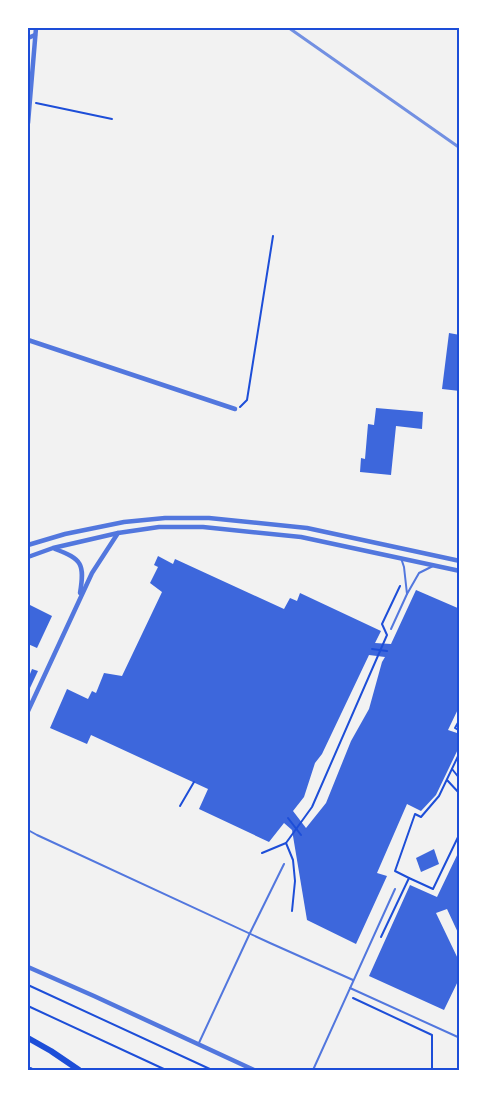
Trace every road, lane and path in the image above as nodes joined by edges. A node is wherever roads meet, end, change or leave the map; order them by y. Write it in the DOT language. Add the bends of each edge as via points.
graph roads {
  1 [pos="36,28"];
  2 [pos="36,35"];
  3 [pos="28,38"];
  4 [pos="28,93"];
  5 [pos="29,101"];
  6 [pos="112,119"];
  7 [pos="28,123"];
  8 [pos="273,236"];
  9 [pos="28,340"];
  10 [pos="236,409"];
  11 [pos="118,533"];
  12 [pos="28,545"];
  13 [pos="53,548"];
  14 [pos="28,556"];
  15 [pos="400,558"];
  16 [pos="460,561"];
  17 [pos="436,565"];
  18 [pos="460,570"];
  19 [pos="405,575"];
  20 [pos="407,594"];
  21 [pos="79,599"];
  22 [pos="391,629"];
  23 [pos="372,649"];
  24 [pos="380,651"];
  25 [pos="387,651"];
  26 [pos="28,712"];
  27 [pos="460,719"];
  28 [pos="460,730"];
  29 [pos="460,752"];
  30 [pos="452,769"];
  31 [pos="460,779"];
  32 [pos="447,780"];
  33 [pos="194,782"];
  34 [pos="460,794"];
  35 [pos="180,806"];
  36 [pos="288,818"];
  37 [pos="296,828"];
  38 [pos="28,831"];
  39 [pos="460,833"];
  40 [pos="302,835"];
  41 [pos="286,843"];
  42 [pos="284,864"];
  43 [pos="409,878"];
  44 [pos="394,888"];
  45 [pos="250,933"];
  46 [pos="381,936"];
  47 [pos="28,967"];
  48 [pos="353,980"];
  49 [pos="28,985"];
  50 [pos="350,988"];
  51 [pos="346,996"];
  52 [pos="28,1006"];
  53 [pos="28,1038"];
  54 [pos="460,1038"];
  55 [pos="198,1044"];
  56 [pos="79,1070"];
  57 [pos="166,1070"];
  58 [pos="212,1070"];
  59 [pos="254,1070"];
  60 [pos="313,1070"];
  61 [pos="432,1070"];
  1 -- 2 [label="street"];
  2 -- 3 [label="street"];
  2 -- 5 [label="street"];
  4 -- 5 [label="street"];
  5 -- 6 [label="path"];
  5 -- 7 [label="street"];
  8 -- 10 [label="path" via="247,400"];
  9 -- 10 [label="street"];
  11 -- 13 [label="street"];
  11 -- 15 [label="street" via="159,527 203,527 301,537"];
  11 -- 21 [label="street" via="95,566"];
  12 -- 16 [label="street" via="124,522 209,518 307,528"];
  13 -- 14 [label="street"];
  13 -- 21 [label="street" via="70,555 82,568"];
  15 -- 17 [label="street"];
  15 -- 19 [label="lane"];
  17 -- 18 [label="street"];
  17 -- 20 [label="lane" via="419,573"];
  19 -- 20 [label="lane"];
  19 -- 24 [label="path" via="382,624 387,635"];
  20 -- 22 [label="lane"];
  21 -- 26 [label="street"];
  23 -- 24 [label="path"];
  24 -- 25 [label="path"];
  24 -- 37 [label="path" via="312,807"];
  27 -- 28 [label="path" via="455,728"];
  29 -- 30 [label="path"];
  30 -- 31 [label="path"];
  30 -- 32 [label="path"];
  32 -- 34 [label="path"];
  32 -- 43 [label="path" via="439,796 421,817 415,814 395,871"];
  33 -- 35 [label="path"];
  36 -- 37 [label="path"];
  37 -- 40 [label="path"];
  37 -- 41 [label="path"];
  38 -- 45 [label="lane"];
  39 -- 43 [label="path" via="433,889"];
  42 -- 45 [label="lane"];
  43 -- 46 [label="path"];
  44 -- 48 [label="lane"];
  45 -- 48 [label="lane"];
  45 -- 55 [label="lane"];
  47 -- 55 [label="street"];
  48 -- 50 [label="lane"];
  49 -- 58 [label="path"];
  50 -- 51 [label="lane"];
  50 -- 54 [label="lane"];
  51 -- 60 [label="lane"];
  51 -- 61 [label="path" via="432,1035"];
  52 -- 57 [label="path"];
  53 -- 56 [label="main road"];
  55 -- 59 [label="street"];
}
